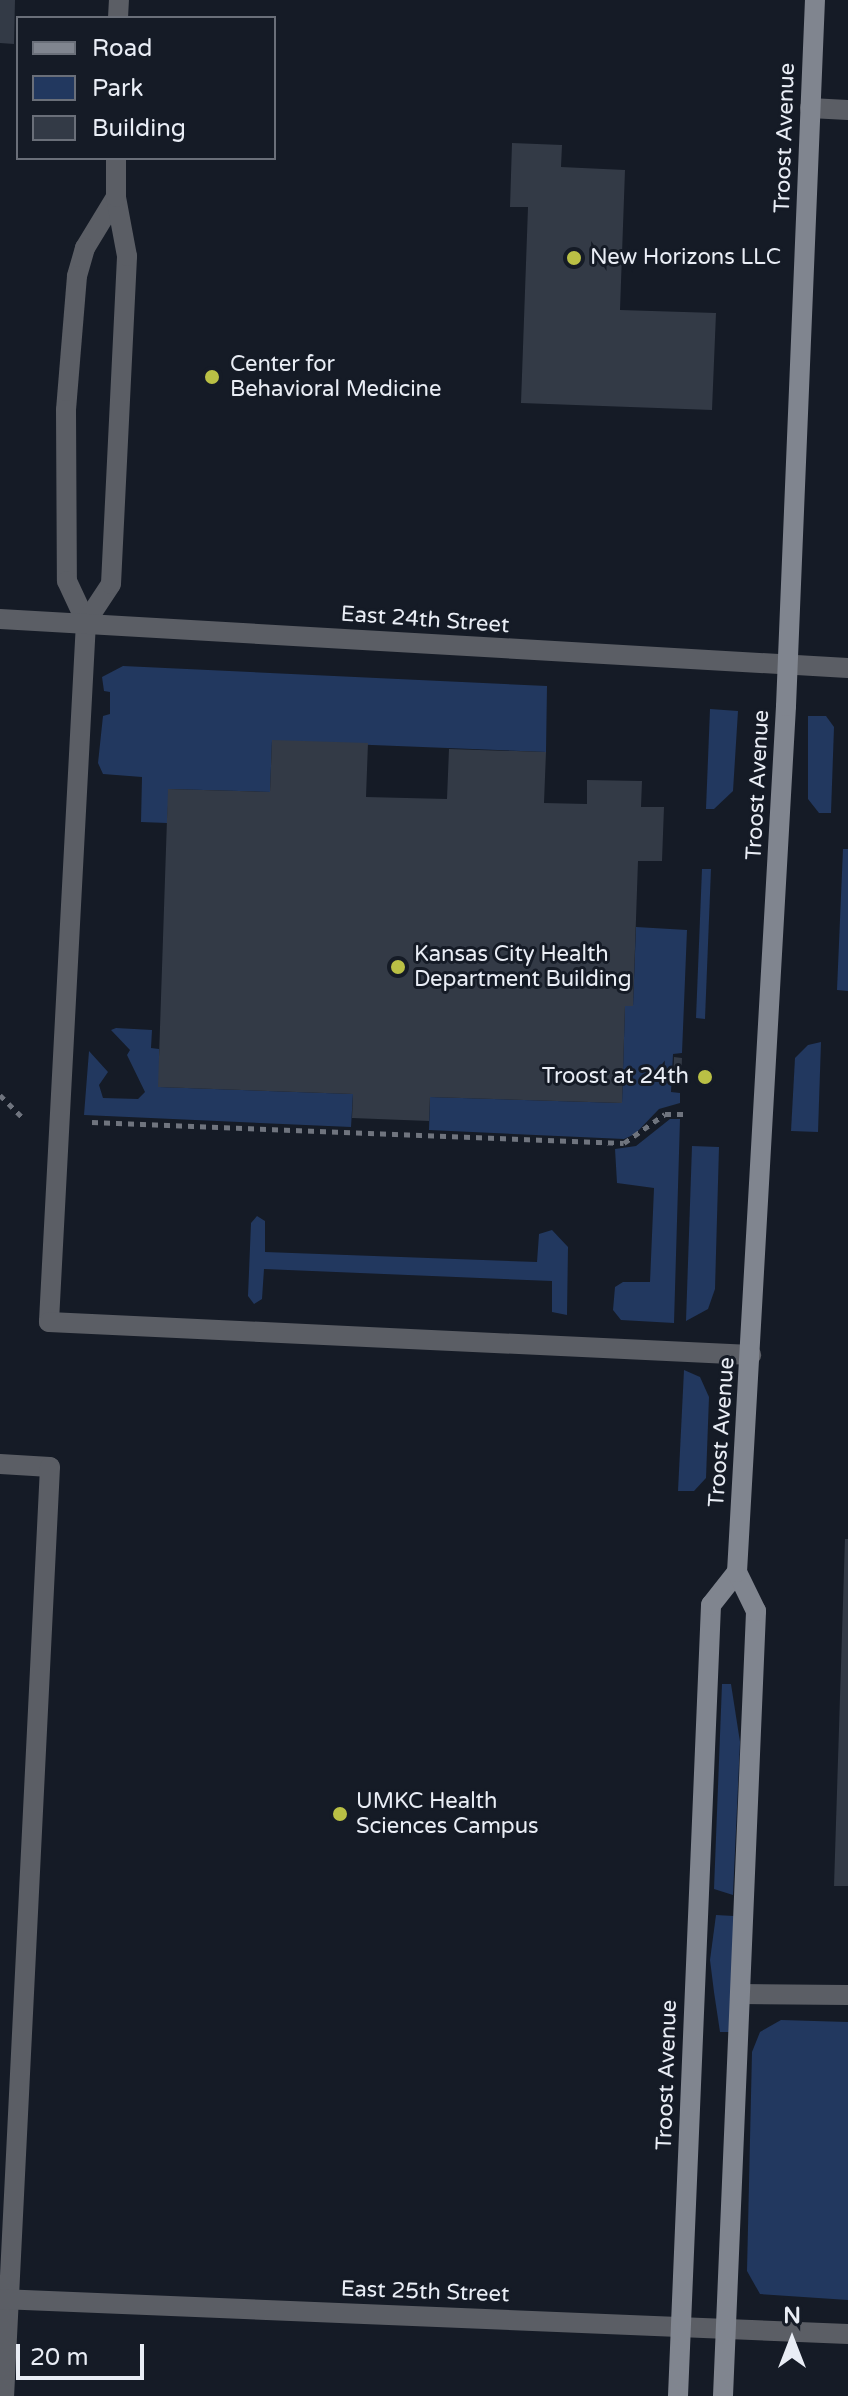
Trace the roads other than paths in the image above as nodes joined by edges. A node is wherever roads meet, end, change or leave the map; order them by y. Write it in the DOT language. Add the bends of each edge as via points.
graph roads {
  1 [pos="815,0"];
  2 [pos="810,108"];
  3 [pos="848,110"];
  4 [pos="116,160"];
  5 [pos="116,197"];
  6 [pos="0,619"];
  7 [pos="86,622"];
  8 [pos="788,666"];
  9 [pos="848,668"];
  10 [pos="751,1355"];
  11 [pos="0,1464"];
  12 [pos="737,1572"];
  13 [pos="740,1994"];
  14 [pos="848,1995"];
  15 [pos="4,2299"];
  16 [pos="681,2328"];
  17 [pos="726,2331"];
  18 [pos="848,2334"];
  19 [pos="4,2396"];
  20 [pos="678,2396"];
  21 [pos="723,2396"];
  1 -- 2 [label="main road, Troost Avenue"];
  2 -- 3 [label="street"];
  2 -- 8 [label="main road, Troost Avenue"];
  4 -- 5 [label="street"];
  5 -- 7 [label="street" via="127,256 111,584"];
  5 -- 7 [label="street" via="85,248 77,276 66,410 67,581"];
  6 -- 7 [label="street, East 24th Street"];
  7 -- 8 [label="street, East 24th Street"];
  7 -- 10 [label="street" via="49,1322"];
  8 -- 9 [label="street, East 24th Street"];
  8 -- 10 [label="main road, Troost Avenue"];
  10 -- 12 [label="main road, Troost Avenue"];
  11 -- 15 [label="street" via="50,1467"];
  12 -- 13 [label="main road, Troost Avenue" via="756,1611"];
  12 -- 16 [label="main road, Troost Avenue" via="711,1605"];
  13 -- 14 [label="street"];
  13 -- 17 [label="main road, Troost Avenue"];
  15 -- 16 [label="street, East 25th Street"];
  15 -- 19 [label="street"];
  16 -- 17 [label="street, East 25th Street"];
  16 -- 20 [label="main road, Troost Avenue"];
  17 -- 18 [label="street, East 25th Street"];
  17 -- 21 [label="main road, Troost Avenue"];
}
